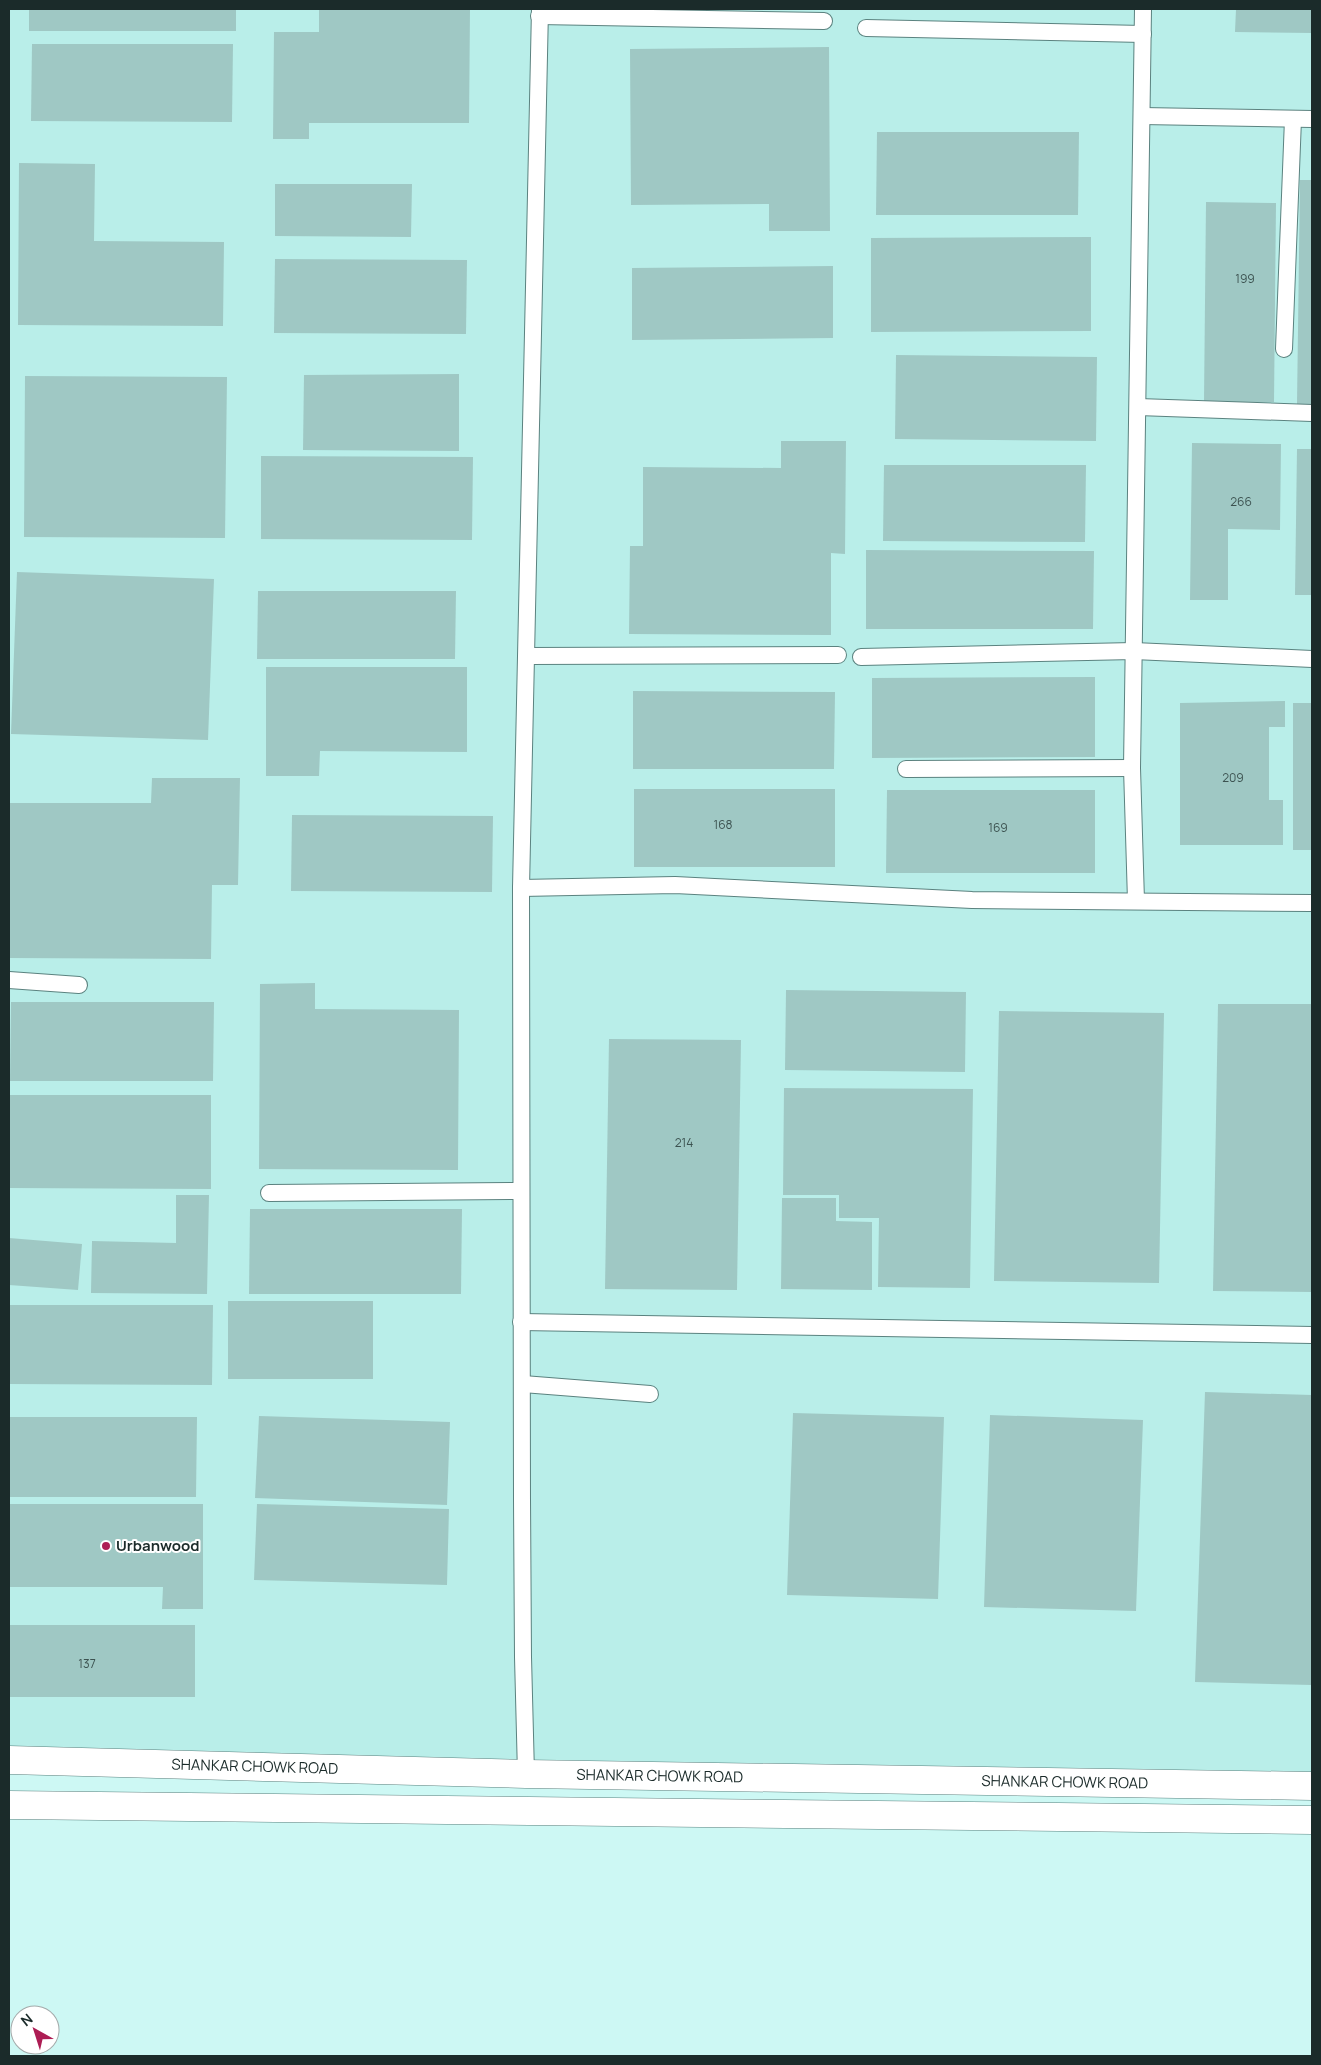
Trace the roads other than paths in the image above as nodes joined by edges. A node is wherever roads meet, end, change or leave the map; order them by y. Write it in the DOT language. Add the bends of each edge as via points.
graph roads {
  1 [pos="1143,9"];
  2 [pos="540,12"];
  3 [pos="824,21"];
  4 [pos="866,28"];
  5 [pos="1143,34"];
  6 [pos="1142,116"];
  7 [pos="1293,119"];
  8 [pos="1312,119"];
  9 [pos="1284,349"];
  10 [pos="1138,407"];
  11 [pos="1312,413"];
  12 [pos="1134,651"];
  13 [pos="838,655"];
  14 [pos="527,656"];
  15 [pos="861,657"];
  16 [pos="1312,658"];
  17 [pos="906,768"];
  18 [pos="1132,768"];
  19 [pos="521,888"];
  20 [pos="1136,901"];
  21 [pos="1312,903"];
  22 [pos="9,980"];
  23 [pos="79,985"];
  24 [pos="521,1191"];
  25 [pos="269,1193"];
  26 [pos="521,1322"];
  27 [pos="1312,1335"];
  28 [pos="523,1384"];
  29 [pos="650,1394"];
  30 [pos="9,1760"];
  31 [pos="526,1774"];
  32 [pos="1312,1786"];
  33 [pos="9,1805"];
  34 [pos="1312,1820"];
  1 -- 5 [label="lane"];
  2 -- 3 [label="lane"];
  2 -- 14 [label="lane"];
  4 -- 5 [label="lane"];
  5 -- 6 [label="lane"];
  6 -- 7 [label="lane"];
  6 -- 10 [label="lane"];
  7 -- 8 [label="lane"];
  7 -- 9 [label="lane"];
  10 -- 11 [label="lane"];
  10 -- 12 [label="lane"];
  12 -- 15 [label="lane"];
  12 -- 16 [label="lane"];
  12 -- 18 [label="lane"];
  13 -- 14 [label="lane"];
  14 -- 19 [label="lane"];
  17 -- 18 [label="lane"];
  18 -- 20 [label="lane"];
  19 -- 20 [label="lane" via="675,885 972,900"];
  19 -- 24 [label="lane"];
  20 -- 21 [label="lane"];
  22 -- 23 [label="lane"];
  24 -- 25 [label="lane"];
  24 -- 26 [label="lane"];
  26 -- 27 [label="lane"];
  26 -- 28 [label="lane"];
  28 -- 29 [label="lane"];
  28 -- 31 [label="lane"];
  30 -- 31 [label="main road, SHANKAR CHOWK ROAD"];
  31 -- 32 [label="main road, SHANKAR CHOWK ROAD"];
  33 -- 34 [label="main road"];
}
